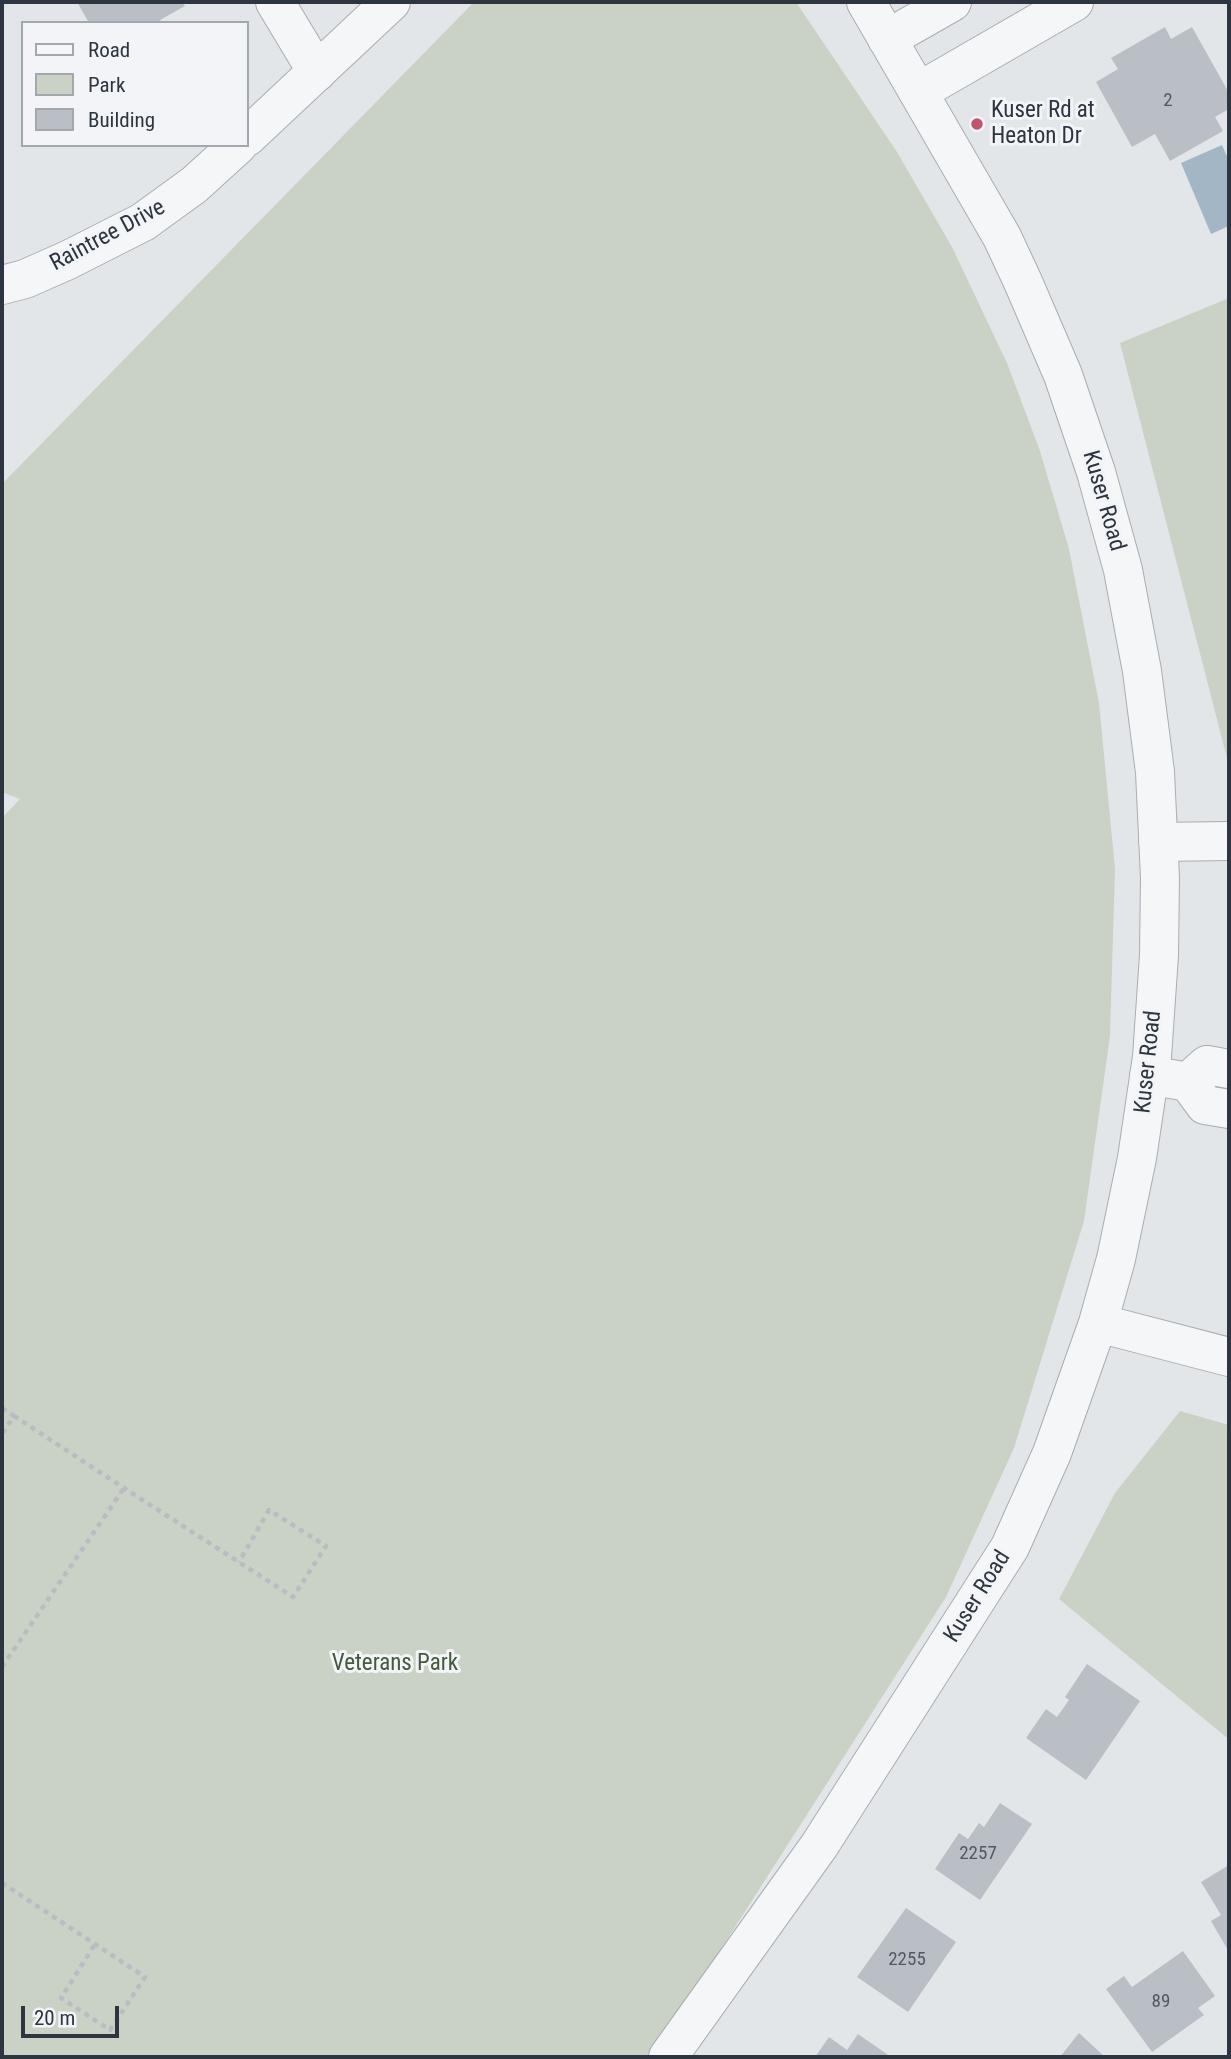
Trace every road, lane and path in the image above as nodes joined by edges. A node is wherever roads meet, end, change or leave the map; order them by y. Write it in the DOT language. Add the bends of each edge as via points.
graph roads {
  1 [pos="275,2"];
  2 [pos="391,2"];
  3 [pos="866,2"];
  4 [pos="952,2"];
  5 [pos="1074,2"];
  6 [pos="887,38"];
  7 [pos="317,72"];
  8 [pos="918,92"];
  9 [pos="248,136"];
  10 [pos="236,147"];
  11 [pos="2,285"];
  12 [pos="1229,841"];
  13 [pos="1158,842"];
  14 [pos="1229,1069"];
  15 [pos="1149,1075"];
  16 [pos="1188,1082"];
  17 [pos="1229,1109"];
  18 [pos="1098,1323"];
  19 [pos="1229,1357"];
  20 [pos="2,1408"];
  21 [pos="14,1416"];
  22 [pos="2,1434"];
  23 [pos="124,1488"];
  24 [pos="239,1562"];
  25 [pos="2,1667"];
  26 [pos="2,1883"];
  27 [pos="95,1944"];
  28 [pos="668,2057"];
  1 -- 7 [label="street"];
  2 -- 7 [label="street"];
  3 -- 6 [label="street, Kuser Road"];
  4 -- 6 [label="street"];
  5 -- 8 [label="street"];
  6 -- 8 [label="street, Kuser Road"];
  7 -- 9 [label="street"];
  8 -- 13 [label="street, Kuser Road" via="1002,237 1063,375 1096,472 1123,570 1142,671 1155,772"];
  10 -- 11 [label="street, Raintree Drive" via="143,222 68,260"];
  12 -- 13 [label="street"];
  13 -- 15 [label="street, Kuser Road" via="1159,955"];
  14 -- 16 [label="street" via="1207,1065"];
  15 -- 16 [label="street"];
  15 -- 18 [label="street, Kuser Road" via="1137,1158"];
  16 -- 17 [label="street" via="1205,1105"];
  18 -- 19 [label="street"];
  18 -- 28 [label="street, Kuser Road" via="1052,1453 1010,1547 818,1846"];
  20 -- 21 [label="path"];
  21 -- 22 [label="path"];
  21 -- 23 [label="path"];
  23 -- 24 [label="path" via="293,1597 326,1546 269,1510"];
  23 -- 25 [label="path"];
  26 -- 27 [label="path"];
  27 -- 27 [label="path" via="145,1977 110,2030 61,1998"];
}
